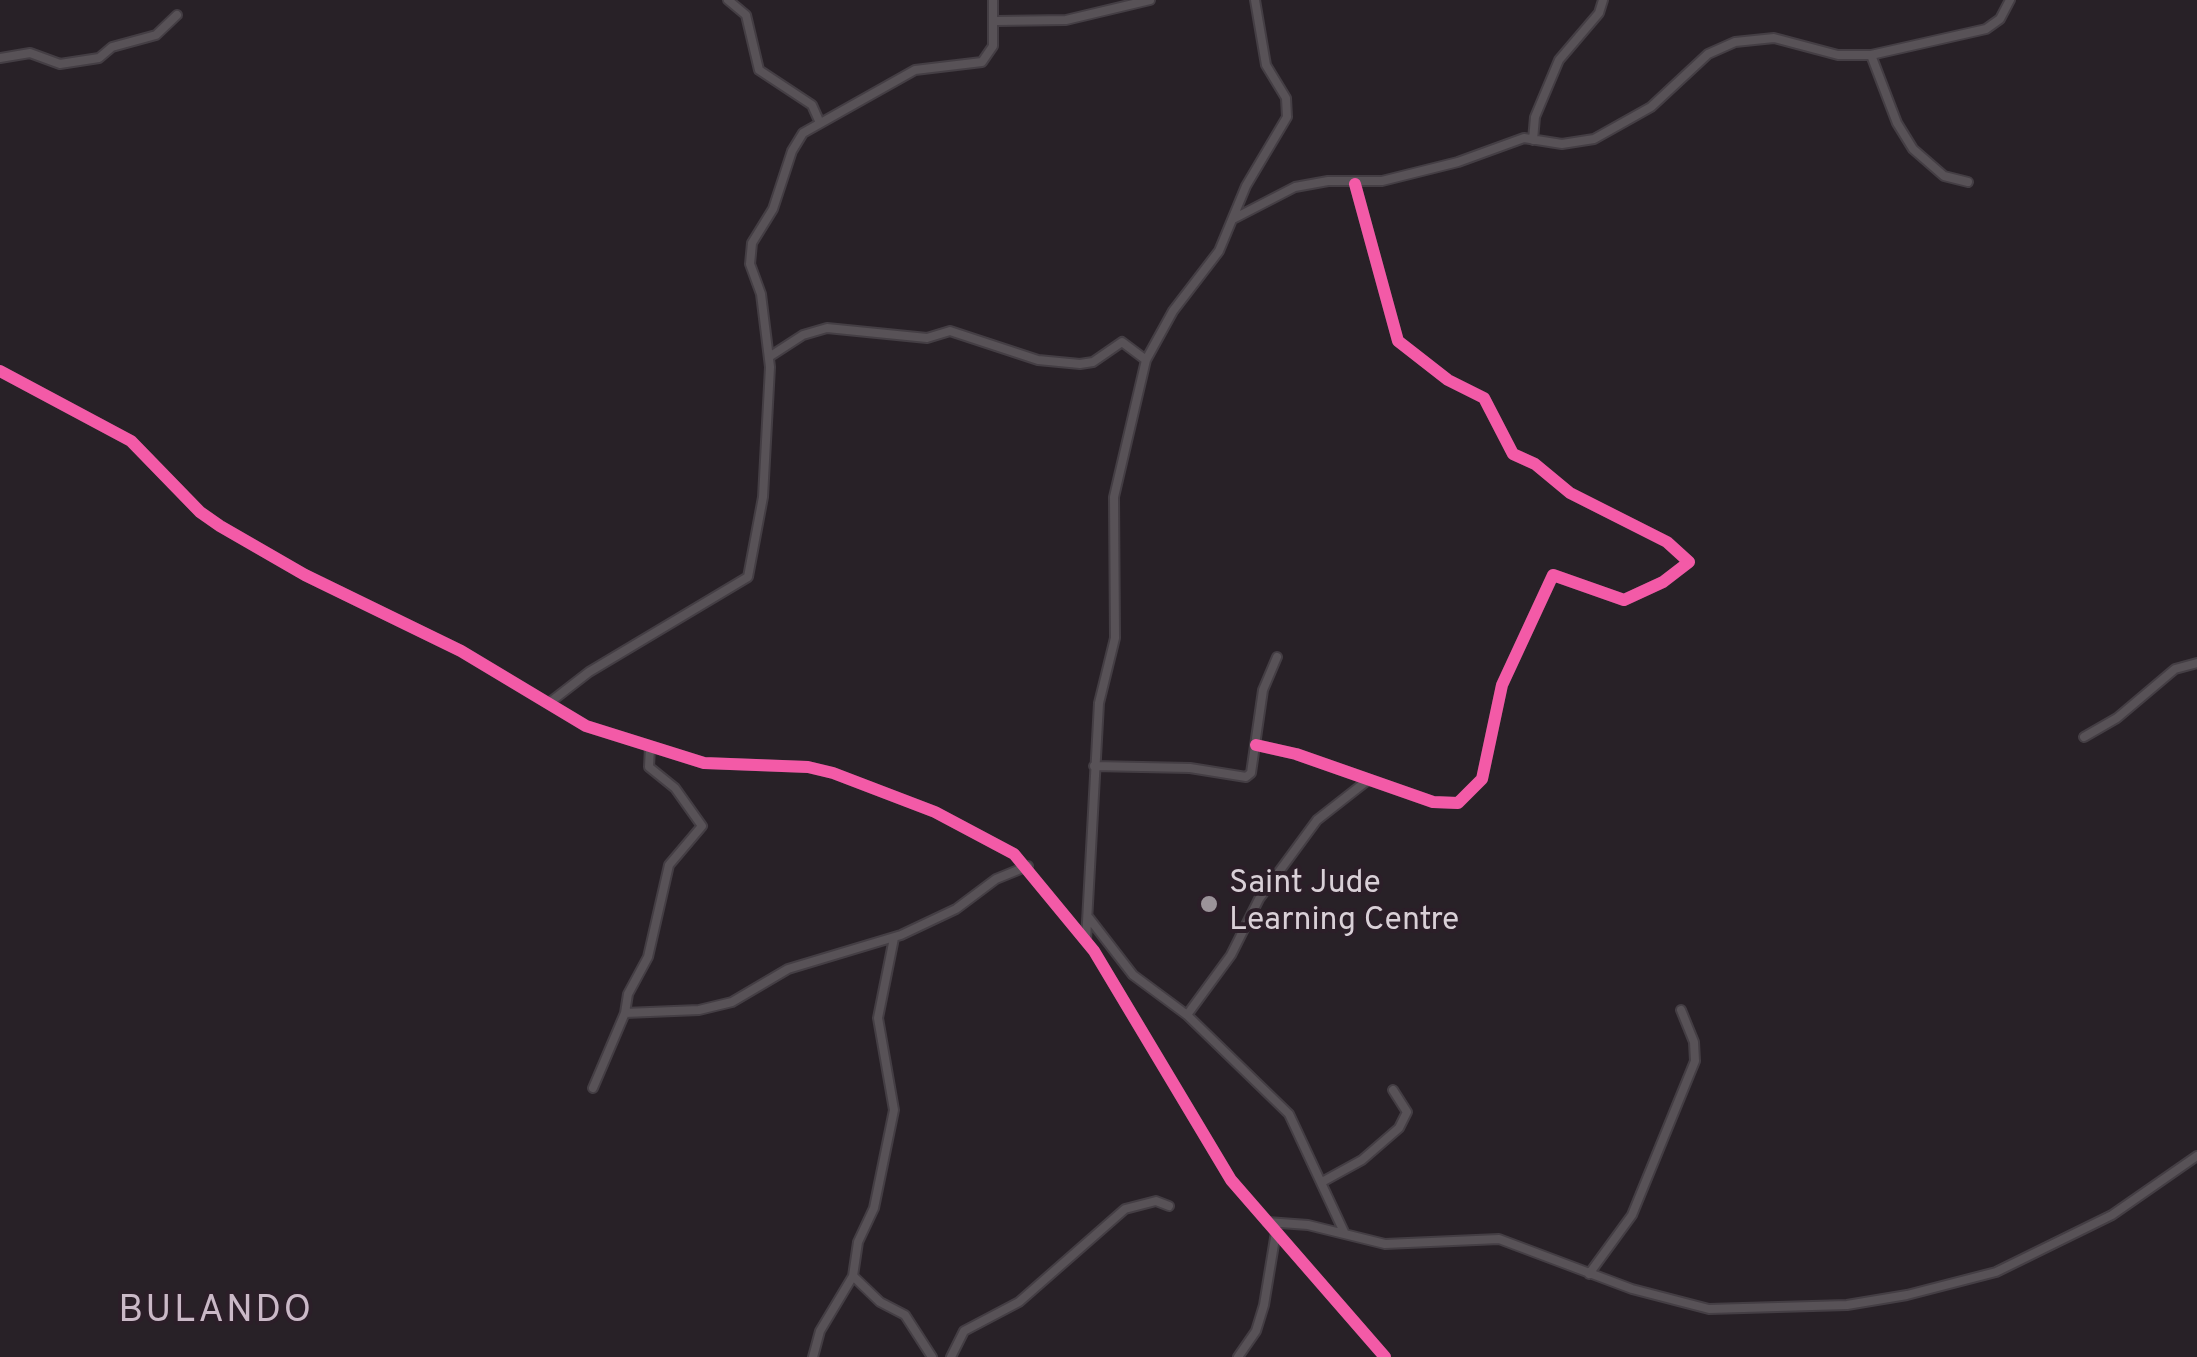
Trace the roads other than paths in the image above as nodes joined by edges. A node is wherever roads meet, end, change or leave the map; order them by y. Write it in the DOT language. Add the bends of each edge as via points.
graph roads {
  1 [pos="728,0"];
  2 [pos="993,0"];
  3 [pos="1150,0"];
  4 [pos="1255,0"];
  5 [pos="1604,0"];
  6 [pos="2010,0"];
  7 [pos="177,15"];
  8 [pos="996,21"];
  9 [pos="1870,54"];
  10 [pos="0,58"];
  11 [pos="820,123"];
  12 [pos="1532,140"];
  13 [pos="1968,182"];
  14 [pos="1355,184"];
  15 [pos="1235,218"];
  16 [pos="769,357"];
  17 [pos="1146,360"];
  18 [pos="0,372"];
  19 [pos="1277,657"];
  20 [pos="2197,662"];
  21 [pos="549,704"];
  22 [pos="2084,737"];
  23 [pos="1256,745"];
  24 [pos="650,747"];
  25 [pos="1094,766"];
  26 [pos="1369,780"];
  27 [pos="1028,866"];
  28 [pos="1090,918"];
  29 [pos="894,938"];
  30 [pos="1086,940"];
  31 [pos="1680,1010"];
  32 [pos="625,1013"];
  33 [pos="1187,1015"];
  34 [pos="594,1088"];
  35 [pos="1392,1090"];
  36 [pos="2197,1156"];
  37 [pos="1322,1182"];
  38 [pos="1169,1206"];
  39 [pos="1266,1222"];
  40 [pos="1276,1232"];
  41 [pos="1344,1232"];
  42 [pos="1589,1274"];
  43 [pos="853,1276"];
  44 [pos="812,1357"];
  45 [pos="932,1357"];
  46 [pos="951,1357"];
  47 [pos="1238,1357"];
  48 [pos="1384,1357"];
  1 -- 11 [label="street" via="746,15 759,70 812,105"];
  2 -- 8 [label="street"];
  3 -- 8 [label="street" via="1066,20"];
  4 -- 15 [label="street" via="1266,65 1289,104"];
  5 -- 12 [label="street" via="1559,60"];
  6 -- 9 [label="street" via="1986,29"];
  7 -- 10 [label="street" via="156,35 112,47 98,58 60,64 30,53"];
  8 -- 11 [label="street" via="993,46 982,62 914,70"];
  9 -- 12 [label="street" via="1838,55 1774,38 1735,42 1708,54 1651,107 1594,140"];
  9 -- 13 [label="street" via="1913,150 1935,170"];
  11 -- 16 [label="street" via="797,140 750,252"];
  12 -- 14 [label="street"];
  14 -- 15 [label="street" via="1295,187"];
  14 -- 26 [label="street" via="1398,341 1484,398 1513,454 1570,493 1667,542 1689,562 1624,600 1554,575 1502,686 1482,779 1464,800 1432,802"];
  15 -- 17 [label="street"];
  16 -- 17 [label="street" via="828,328 926,338 950,332 1038,360 1080,364 1122,342"];
  16 -- 21 [label="street" via="764,497 748,577 589,672"];
  17 -- 25 [label="street" via="1114,496 1115,638"];
  18 -- 21 [label="street" via="132,441 220,526"];
  19 -- 23 [label="street" via="1263,690"];
  20 -- 22 [label="street" via="2175,668"];
  21 -- 24 [label="street" via="586,726"];
  23 -- 25 [label="street" via="1251,773 1240,778 1190,768"];
  23 -- 26 [label="street"];
  24 -- 27 [label="street" via="704,763 808,767 847,777 935,812"];
  24 -- 32 [label="street" via="649,766 702,826 669,865 648,957"];
  25 -- 28 [label="street"];
  26 -- 33 [label="street" via="1317,820"];
  27 -- 29 [label="street"];
  27 -- 30 [label="street"];
  28 -- 30 [label="street"];
  28 -- 33 [label="street" via="1134,976"];
  29 -- 32 [label="street" via="788,969 732,1002"];
  29 -- 43 [label="street" via="878,1018 894,1110"];
  30 -- 39 [label="street" via="1231,1180"];
  31 -- 42 [label="street" via="1695,1061 1632,1215"];
  32 -- 34 [label="street"];
  33 -- 37 [label="street" via="1288,1114"];
  35 -- 37 [label="street" via="1407,1112 1400,1128"];
  36 -- 42 [label="street" via="2066,1241 1996,1272 1907,1296 1709,1309"];
  37 -- 41 [label="street"];
  38 -- 46 [label="street" via="1156,1201 1125,1208 1018,1302 964,1330"];
  39 -- 40 [label="street"];
  39 -- 41 [label="street"];
  40 -- 47 [label="street" via="1264,1306"];
  40 -- 48 [label="street"];
  41 -- 42 [label="street" via="1385,1244 1499,1239"];
  43 -- 44 [label="street"];
  43 -- 45 [label="street" via="905,1315"];
}
